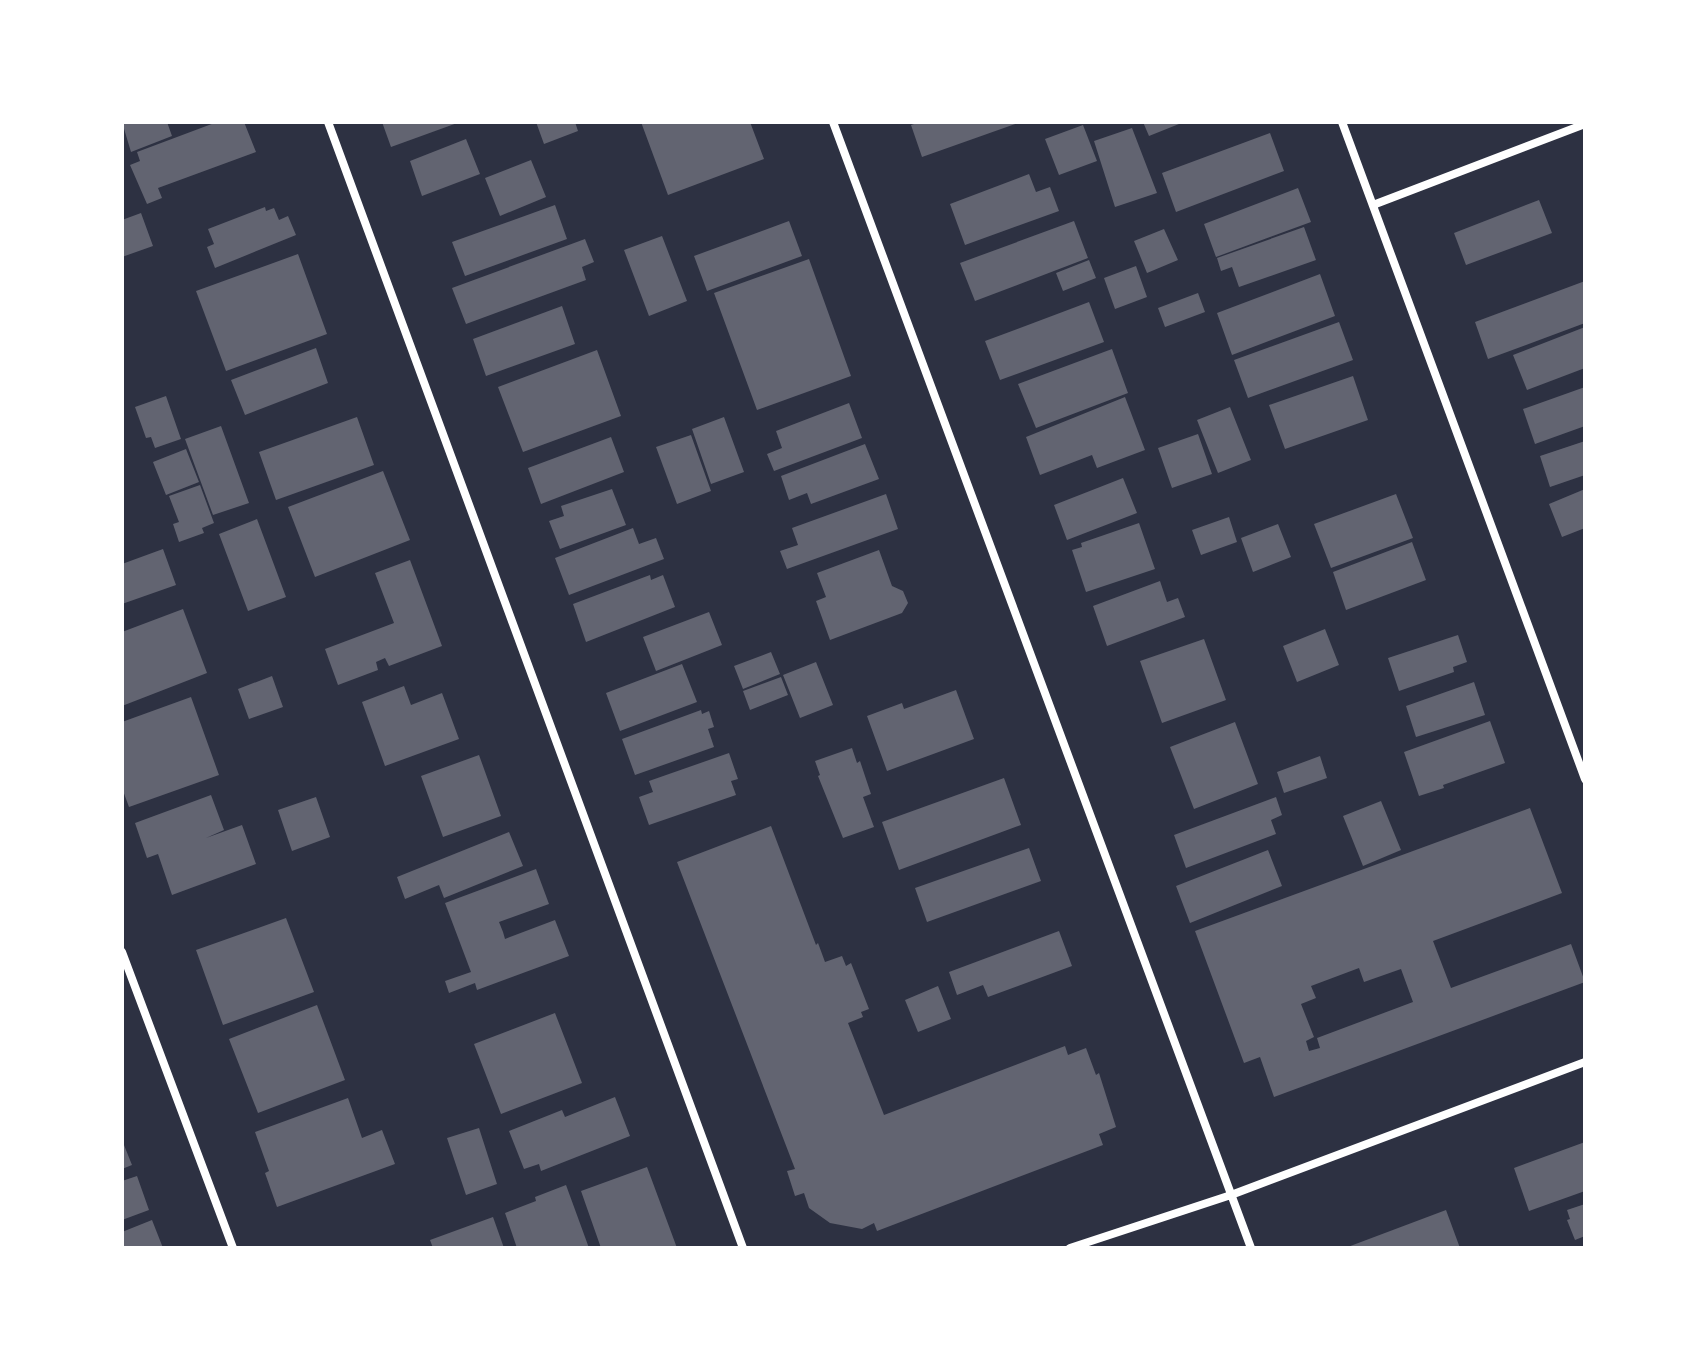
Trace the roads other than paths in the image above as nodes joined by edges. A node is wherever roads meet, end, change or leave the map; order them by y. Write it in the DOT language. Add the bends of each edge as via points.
graph roads {
  1 [pos="328,122"];
  2 [pos="833,122"];
  3 [pos="1342,122"];
  4 [pos="1585,124"];
  5 [pos="1373,205"];
  6 [pos="1585,779"];
  7 [pos="122,952"];
  8 [pos="1585,1062"];
  9 [pos="1231,1195"];
  10 [pos="233,1248"];
  11 [pos="743,1248"];
  12 [pos="1070,1248"];
  13 [pos="1251,1248"];
  1 -- 11 [label="street"];
  2 -- 9 [label="street"];
  3 -- 5 [label="street"];
  4 -- 5 [label="street"];
  5 -- 6 [label="street"];
  7 -- 10 [label="street"];
  8 -- 9 [label="street"];
  9 -- 12 [label="street"];
  9 -- 13 [label="street"];
}
